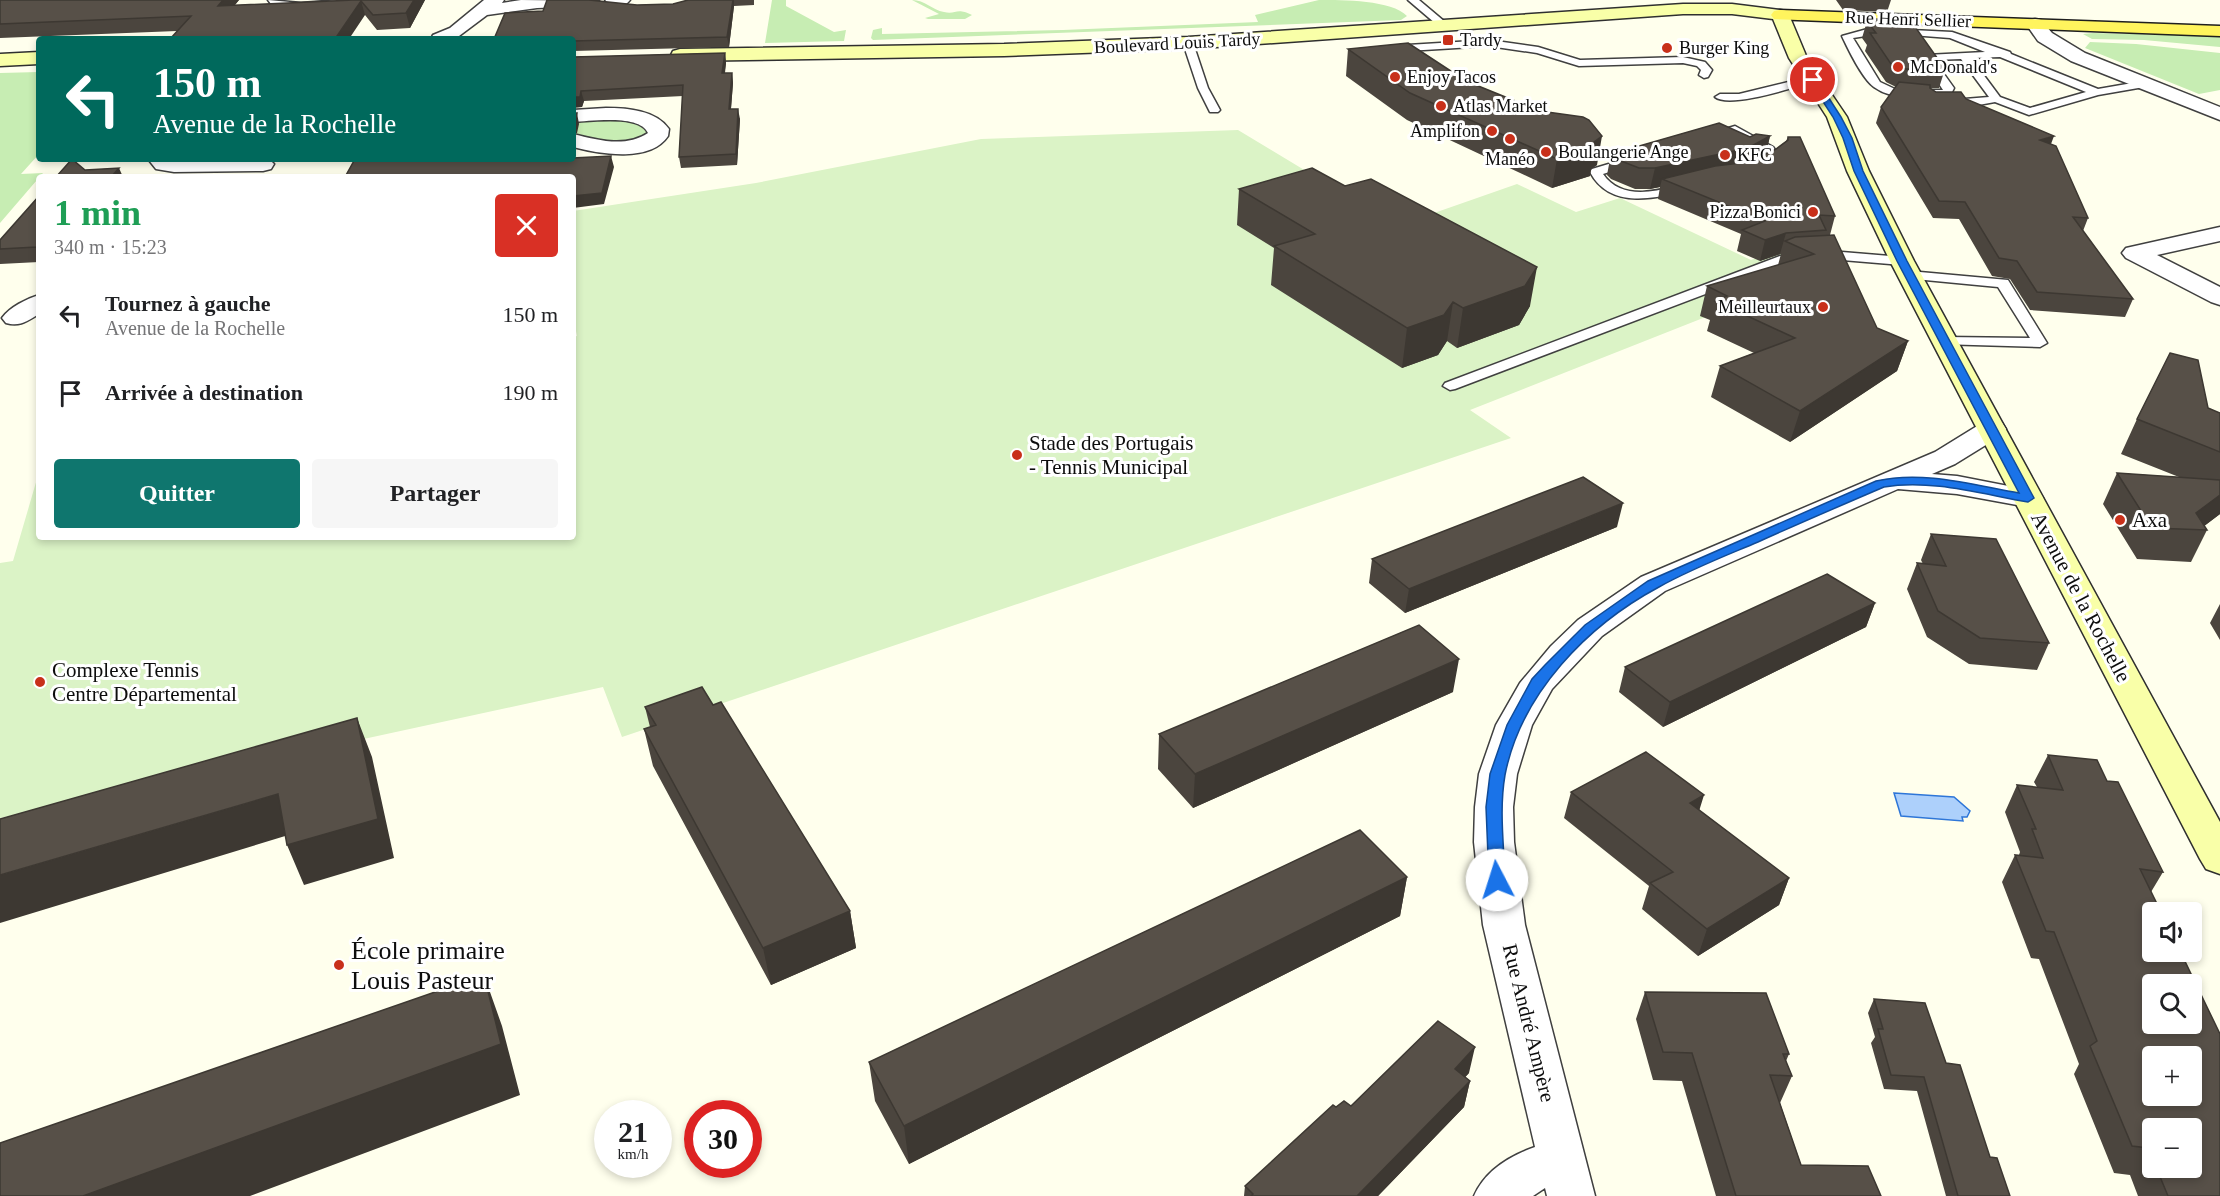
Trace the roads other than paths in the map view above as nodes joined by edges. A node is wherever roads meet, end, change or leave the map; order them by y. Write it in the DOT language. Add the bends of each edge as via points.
graph roads {
  1 [pos="277,0"];
  2 [pos="333,0"];
  3 [pos="495,0"];
  4 [pos="1413,0"];
  5 [pos="1758,0"];
  6 [pos="623,3"];
  7 [pos="1779,8"];
  8 [pos="481,11"];
  9 [pos="2035,24"];
  10 [pos="2220,24"];
  11 [pos="1446,27"];
  12 [pos="2220,31"];
  13 [pos="453,36"];
  14 [pos="1188,43"];
  15 [pos="1852,47"];
  16 [pos="1383,49"];
  17 [pos="2006,54"];
  18 [pos="663,55"];
  19 [pos="1964,56"];
  20 [pos="36,58"];
  21 [pos="0,60"];
  22 [pos="36,68"];
  23 [pos="0,69"];
  24 [pos="1704,75"];
  25 [pos="1813,80"];
  26 [pos="2144,84"];
  27 [pos="2097,92"];
  28 [pos="1720,97"];
  29 [pos="1996,99"];
  30 [pos="1214,110"];
  31 [pos="2029,112"];
  32 [pos="2220,114"];
  33 [pos="576,116"];
  34 [pos="2008,119"];
  35 [pos="1734,129"];
  36 [pos="576,141"];
  37 [pos="162,162"];
  38 [pos="244,162"];
  39 [pos="265,162"];
  40 [pos="246,174"];
  41 [pos="2220,234"];
  42 [pos="1905,268"];
  43 [pos="2220,297"];
  44 [pos="1944,340"];
  45 [pos="1450,386"];
  46 [pos="1992,429"];
  47 [pos="1881,484"];
  48 [pos="2028,498"];
  49 [pos="2220,859"];
  50 [pos="1567,1180"];
  51 [pos="1498,1196"];
  1 -- 2 [label="street" via="281,5 302,8"];
  3 -- 8 [label="street"];
  4 -- 11 [label="lane"];
  5 -- 7 [label="main road"];
  6 -- 8 [label="street" via="560,1"];
  7 -- 9 [label="main road, Rue Henri Sellier"];
  7 -- 11 [label="street, Boulevard Louis Tardy" via="1683,9"];
  7 -- 25 [label="street, Avenue de la Rochelle" via="1798,58"];
  8 -- 13 [label="street"];
  9 -- 10 [label="main road, Rue Henri Sellier"];
  9 -- 12 [label="main road, Rue Henri Sellier"];
  9 -- 26 [label="street" via="2045,38 2078,57"];
  11 -- 14 [label="street, Boulevard Louis Tardy"];
  14 -- 18 [label="street, Boulevard Louis Tardy"];
  14 -- 30 [label="lane"];
  15 -- 17 [label="lane" via="1847,36 1857,32 1952,34"];
  15 -- 19 [label="lane" via="1876,84 1896,93 1947,92 1949,88 1930,57"];
  15 -- 29 [label="lane" via="1856,68 1866,85 1884,96 1956,103"];
  16 -- 24 [label="lane" via="1489,43 1538,50 1579,63 1683,60 1701,64 1707,70"];
  17 -- 19 [label="lane"];
  17 -- 27 [label="lane"];
  19 -- 29 [label="lane"];
  20 -- 21 [label="street"];
  22 -- 23 [label="street"];
  25 -- 28 [label="lane"];
  25 -- 42 [label="street, Avenue de la Rochelle" via="1837,117 1858,171"];
  26 -- 27 [label="lane"];
  26 -- 32 [label="street"];
  27 -- 31 [label="lane"];
  29 -- 31 [label="lane"];
  31 -- 34 [label="lane"];
  33 -- 36 [label="street" via="634,117 659,129 658,136 637,147 601,147"];
  35 -- 35 [label="lane" via="1658,152 1596,172 1601,182 1648,197 1716,179 1736,179 1754,173 1775,158 1769,148"];
  37 -- 38 [label="street"];
  39 -- 40 [label="street"];
  41 -- 43 [label="street" via="2134,254"];
  42 -- 44 [label="street, Avenue de la Rochelle"];
  42 -- 44 [label="lane" via="2004,283 2040,343"];
  42 -- 45 [label="lane" via="1842,256 1785,259"];
  44 -- 46 [label="street, Avenue de la Rochelle"];
  46 -- 47 [label="street, Rue André Ampère" via="1945,458"];
  46 -- 48 [label="street, Avenue de la Rochelle"];
  47 -- 48 [label="street, Rue André Ampère" via="1926,481"];
  47 -- 50 [label="street, Rue André Ampère" via="1693,565 1620,605 1590,628 1544,676 1515,725 1498,774 1494,807 1497,880 1504,925"];
  48 -- 49 [label="street, Avenue de la Rochelle"];
  50 -- 51 [label="street" via="1543,1165"];
}
